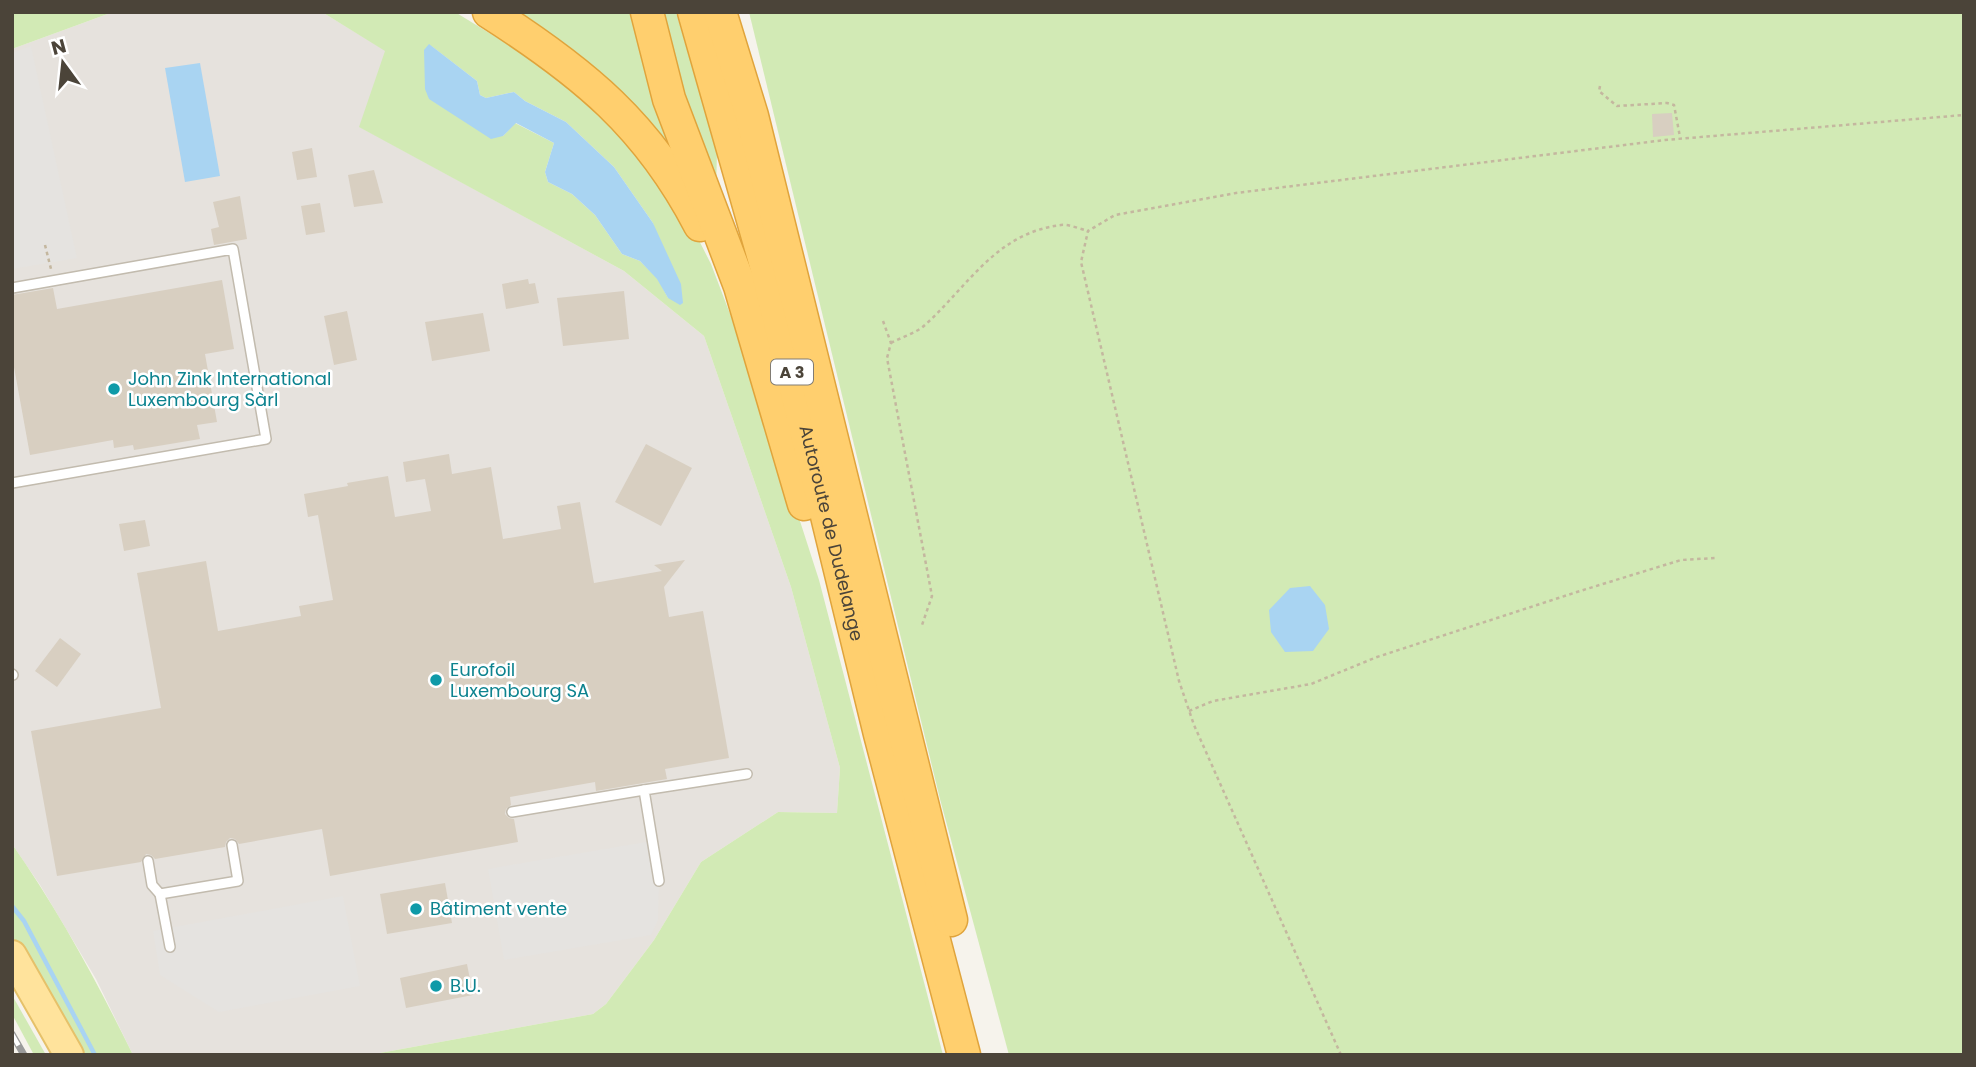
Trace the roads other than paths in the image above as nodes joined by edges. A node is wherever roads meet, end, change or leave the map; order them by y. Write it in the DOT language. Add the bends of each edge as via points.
graph roads {
  1 [pos="489,12"];
  2 [pos="647,12"];
  3 [pos="694,12"];
  4 [pos="720,12"];
  5 [pos="738,12"];
  6 [pos="752,116"];
  7 [pos="12,288"];
  8 [pos="761,361"];
  9 [pos="12,483"];
  10 [pos="880,734"];
  11 [pos="747,774"];
  12 [pos="644,790"];
  13 [pos="512,812"];
  14 [pos="232,845"];
  15 [pos="148,860"];
  16 [pos="659,881"];
  17 [pos="160,894"];
  18 [pos="170,947"];
  19 [pos="12,955"];
  20 [pos="69,1055"];
  21 [pos="964,1055"];
  22 [pos="986,1055"];
  1 -- 8 [label="highway, A 3" via="579,74 623,114 660,157 719,262"];
  2 -- 8 [label="highway, A 3" via="669,99 740,286"];
  3 -- 10 [label="highway, Autoroute de Dudelange / A 3" via="767,269"];
  4 -- 6 [label="highway, Autoroute de Dudelange / A 3"];
  5 -- 6 [label="highway, A 3"];
  6 -- 22 [label="highway, Autoroute de Dudelange / A 3"];
  7 -- 9 [label="lane" via="233,249 266,439"];
  8 -- 10 [label="highway, A 3"];
  10 -- 21 [label="highway, Autoroute de Dudelange / A 3"];
  11 -- 12 [label="lane"];
  12 -- 13 [label="lane"];
  12 -- 16 [label="lane"];
  14 -- 17 [label="lane" via="238,881"];
  15 -- 17 [label="lane" via="152,885"];
  17 -- 18 [label="lane"];
  19 -- 20 [label="main road"];
}
